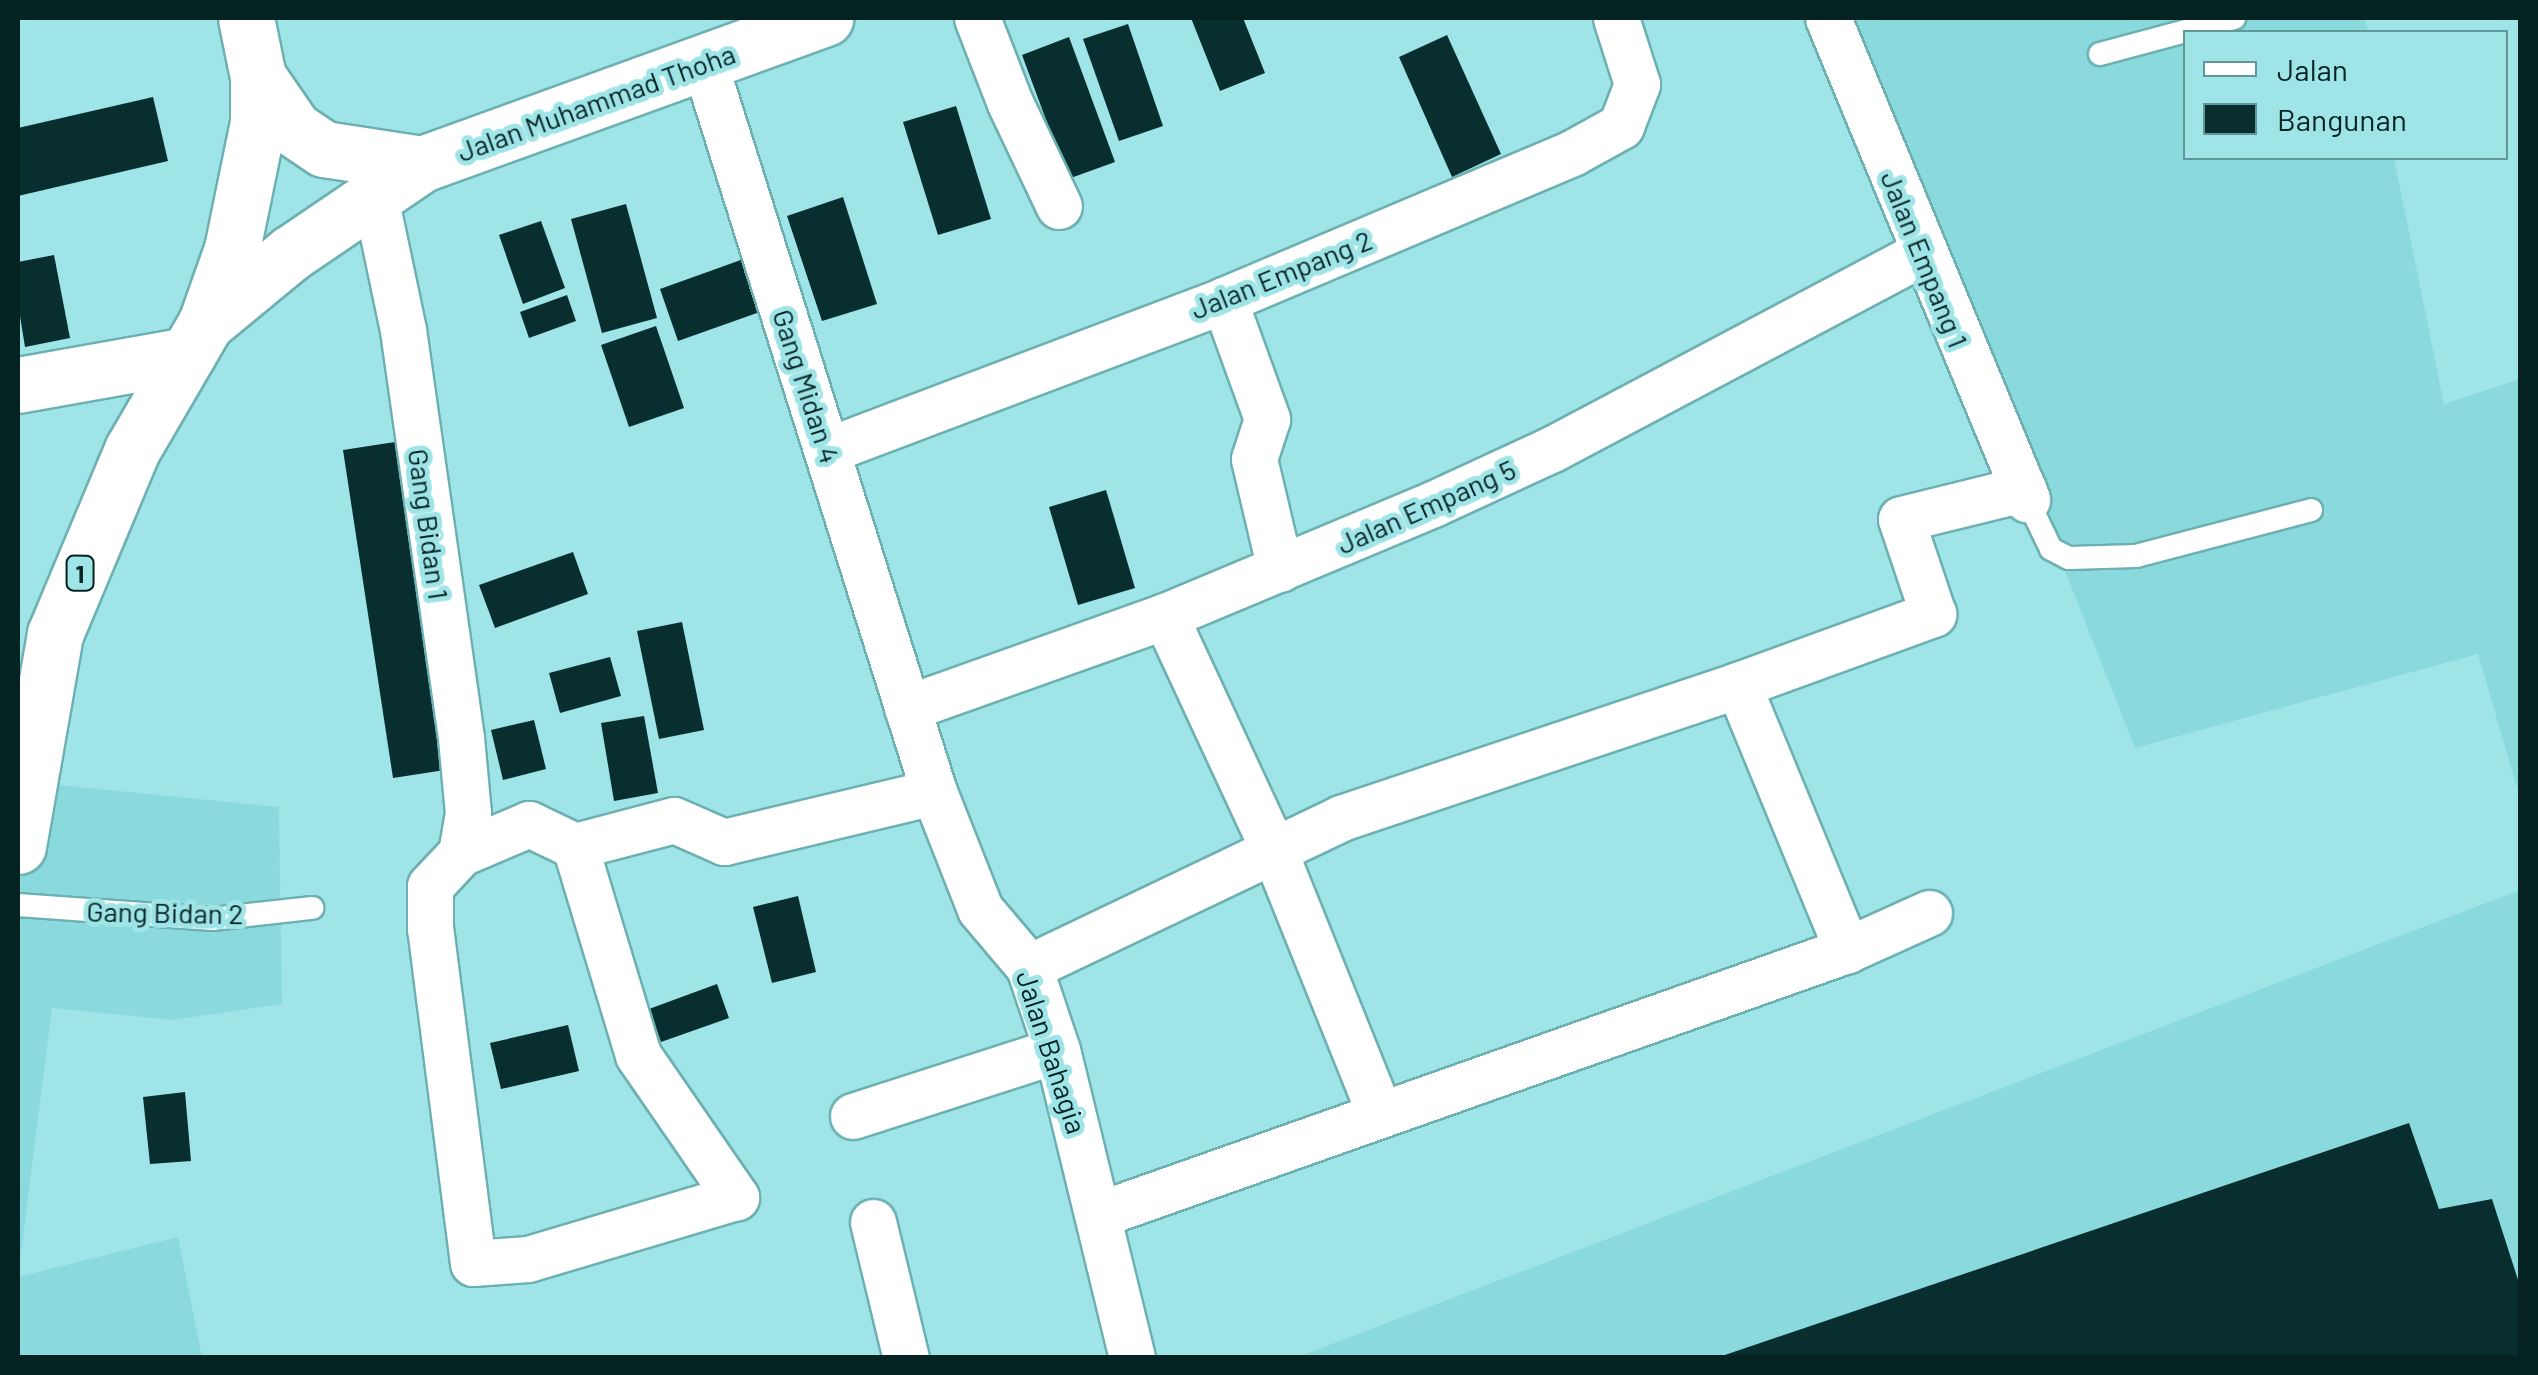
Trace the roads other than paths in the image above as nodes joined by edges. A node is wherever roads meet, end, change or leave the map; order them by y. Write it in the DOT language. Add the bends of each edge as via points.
graph roads {
  1 [pos="246,18"];
  2 [pos="825,18"];
  3 [pos="977,18"];
  4 [pos="1616,18"];
  5 [pos="1828,18"];
  6 [pos="2234,18"];
  7 [pos="2189,30"];
  8 [pos="2183,32"];
  9 [pos="2100,54"];
  10 [pos="704,65"];
  11 [pos="258,77"];
  12 [pos="422,164"];
  13 [pos="374,196"];
  14 [pos="1060,206"];
  15 [pos="1922,253"];
  16 [pos="1224,300"];
  17 [pos="197,339"];
  18 [pos="18,384"];
  19 [pos="828,450"];
  20 [pos="2025,494"];
  21 [pos="2312,510"];
  22 [pos="1280,570"];
  23 [pos="1165,616"];
  24 [pos="1738,685"];
  25 [pos="907,708"];
  26 [pos="934,792"];
  27 [pos="20,813"];
  28 [pos="575,846"];
  29 [pos="461,853"];
  30 [pos="1274,853"];
  31 [pos="18,906"];
  32 [pos="312,908"];
  33 [pos="1929,913"];
  34 [pos="1847,950"];
  35 [pos="1029,967"];
  36 [pos="1057,1050"];
  37 [pos="1380,1114"];
  38 [pos="853,1116"];
  39 [pos="1100,1214"];
  40 [pos="873,1222"];
  41 [pos="906,1358"];
  42 [pos="1132,1358"];
  1 -- 11 [label="main road, 1"];
  2 -- 10 [label="main road, Jalan Muhammad Thoha"];
  3 -- 14 [label="street"];
  4 -- 16 [label="street, Jalan Empang 2" via="1637,84 1621,126 1572,153"];
  5 -- 15 [label="street, Jalan Empang 1"];
  6 -- 7 [label="lane"];
  8 -- 9 [label="lane"];
  10 -- 12 [label="main road, Jalan Muhammad Thoha"];
  10 -- 19 [label="street, Gang Midan 4"];
  11 -- 12 [label="main road, Jalan Muhammad Thoha" via="294,130 324,149"];
  11 -- 17 [label="main road, 1" via="258,122 232,249"];
  12 -- 13 [label="main road, Jalan Muhammad Thoha"];
  13 -- 17 [label="main road, Jalan Muhammad Thoha" via="258,276"];
  13 -- 29 [label="street, Gang Bidan 1" via="403,330 461,738 468,813"];
  15 -- 20 [label="street, Jalan Empang 1"];
  15 -- 22 [label="street, Jalan Empang 5" via="1552,449"];
  16 -- 19 [label="street, Jalan Empang 2"];
  16 -- 22 [label="street" via="1267,419 1254,459"];
  17 -- 18 [label="main road"];
  17 -- 27 [label="main road, 1" via="132,450 55,634"];
  19 -- 25 [label="street, Gang Midan 4"];
  20 -- 21 [label="lane" via="2051,549 2069,558 2136,556"];
  20 -- 24 [label="street" via="1901,519 1933,614"];
  22 -- 23 [label="street, Jalan Empang 5"];
  23 -- 25 [label="street, Jalan Empang 5"];
  23 -- 30 [label="street"];
  24 -- 30 [label="street" via="1341,818"];
  24 -- 34 [label="street"];
  25 -- 26 [label="street, Jalan Bahagia"];
  26 -- 28 [label="street" via="724,842 674,820"];
  26 -- 35 [label="street, Jalan Bahagia" via="980,909"];
  28 -- 29 [label="street" via="529,824"];
  28 -- 29 [label="street" via="638,1055 736,1197 528,1259 473,1263 430,928 430,886"];
  30 -- 35 [label="street"];
  30 -- 37 [label="street"];
  31 -- 32 [label="lane, Gang Bidan 2" via="212,918"];
  33 -- 34 [label="street"];
  34 -- 37 [label="street"];
  35 -- 36 [label="street, Jalan Bahagia"];
  36 -- 38 [label="street"];
  36 -- 39 [label="street, Jalan Bahagia"];
  37 -- 39 [label="street"];
  39 -- 42 [label="street, Jalan Bahagia"];
  40 -- 41 [label="street"];
}
